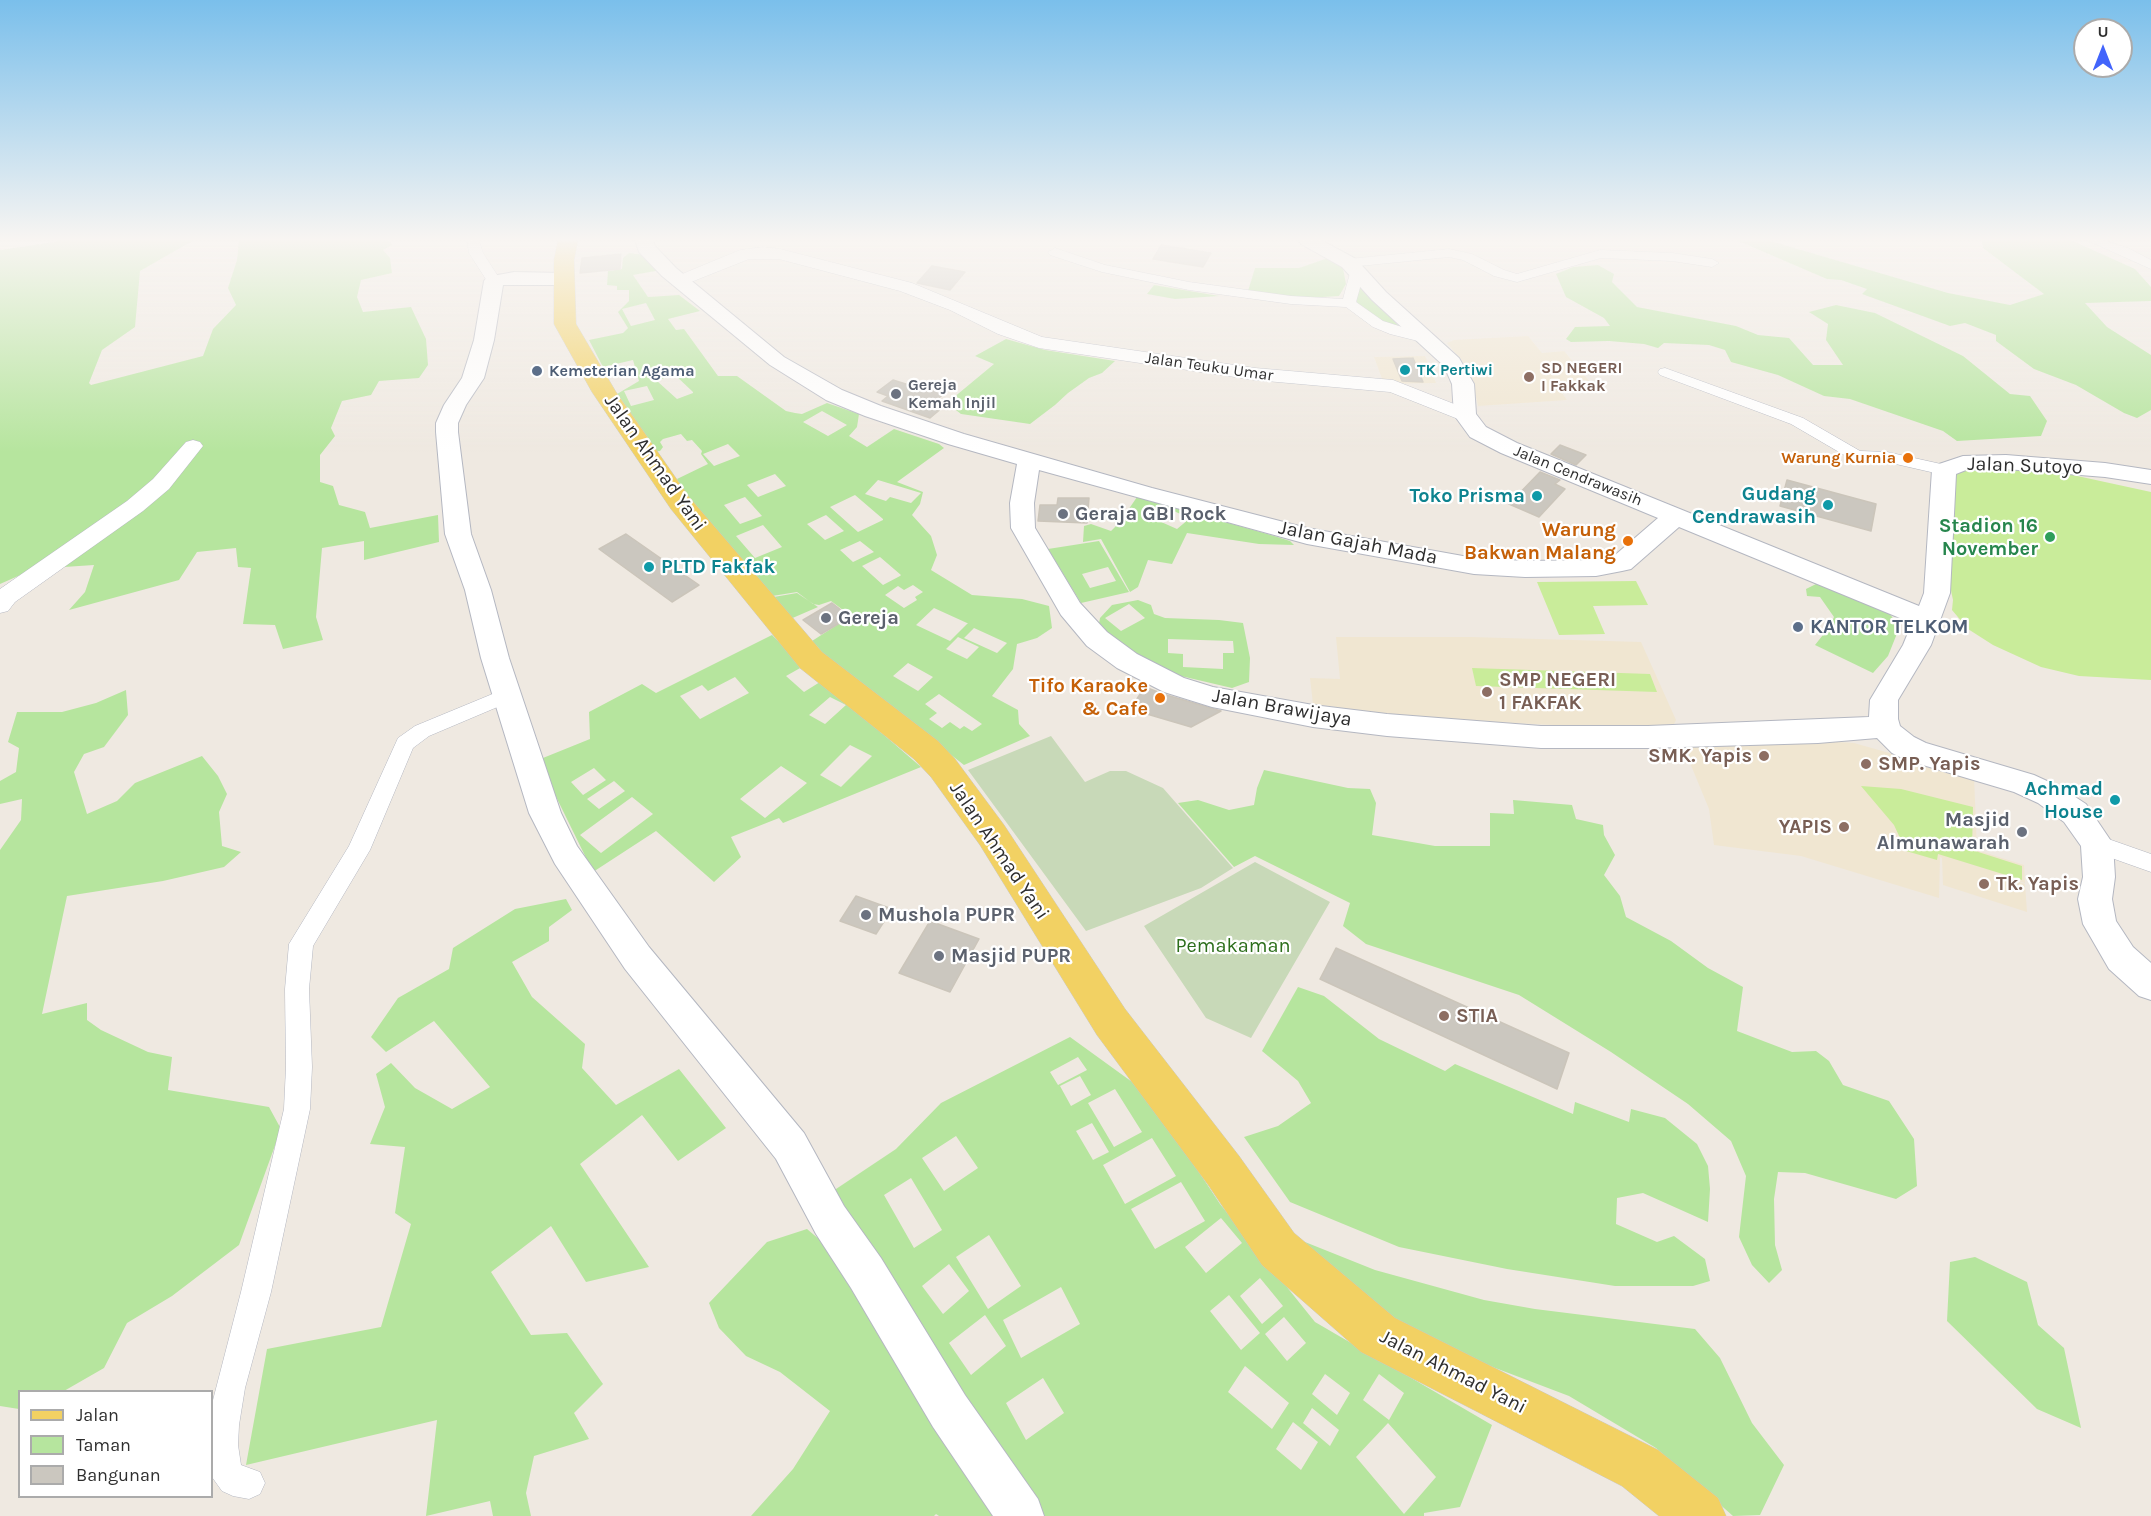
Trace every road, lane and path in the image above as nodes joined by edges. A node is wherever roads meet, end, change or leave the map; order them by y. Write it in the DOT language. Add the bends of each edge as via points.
graph roads {
  1 [pos="489,311"];
  2 [pos="564,311"];
  3 [pos="717,311"];
  4 [pos="966,311"];
  5 [pos="1360,311"];
  6 [pos="1397,311"];
  7 [pos="1426,339"];
  8 [pos="1665,372"];
  9 [pos="1465,415"];
  10 [pos="193,446"];
  11 [pos="1029,461"];
  12 [pos="1944,470"];
  13 [pos="2151,477"];
  14 [pos="1676,516"];
  15 [pos="0,605"];
  16 [pos="1926,619"];
  17 [pos="507,695"];
  18 [pos="1886,727"];
  19 [pos="2097,844"];
  20 [pos="2151,863"];
  21 [pos="2151,985"];
  22 [pos="249,1484"];
  23 [pos="1021,1516"];
  24 [pos="1700,1516"];
  1 -- 17 [label="main road" via="473,378 455,405 447,432 458,534"];
  2 -- 24 [label="main road, Jalan Ahmad Yani" via="574,341 604,392 680,503 811,660 918,743 943,768 992,835 1111,1022 1278,1249 1378,1335 1640,1468"];
  3 -- 11 [label="main road" via="777,361 834,395 945,436"];
  4 -- 9 [label="street, Jalan Teuku Umar" via="1039,342 1255,374 1393,386"];
  5 -- 7 [label="street" via="1378,324"];
  6 -- 7 [label="main road"];
  7 -- 9 [label="main road" via="1460,373"];
  8 -- 12 [label="street" via="1805,425 1857,456"];
  9 -- 14 [label="main road, Jalan Cendrawasih" via="1478,432 1509,448"];
  10 -- 15 [label="street" via="144,499 7,596"];
  11 -- 14 [label="main road, Jalan Gajah Mada" via="1307,536 1494,568 1612,567 1629,559"];
  11 -- 18 [label="main road, Jalan Brawijaya" via="1022,503 1023,528 1070,609 1097,639 1127,661 1174,685 1212,697 1376,724 1541,737 1659,737"];
  12 -- 13 [label="main road, Jalan Sutoyo" via="1963,463 2006,462"];
  12 -- 16 [label="main road, Jalan Sutoyo" via="1937,593"];
  14 -- 16 [label="main road, Jalan Cendrawasih"];
  16 -- 18 [label="main road, Jalan Sutoyo" via="1917,645 1884,700"];
  17 -- 22 [label="street" via="422,731 405,743 359,850 301,944 297,1109 223,1425 226,1473 233,1480"];
  17 -- 23 [label="main road" via="545,813 566,855 637,958 790,1146 830,1220 949,1411"];
  18 -- 19 [label="main road" via="1903,745 1939,761 2023,783 2049,795 2075,813"];
  19 -- 20 [label="street"];
  19 -- 21 [label="main road" via="2099,877 2095,899 2100,924 2121,958"];
}
